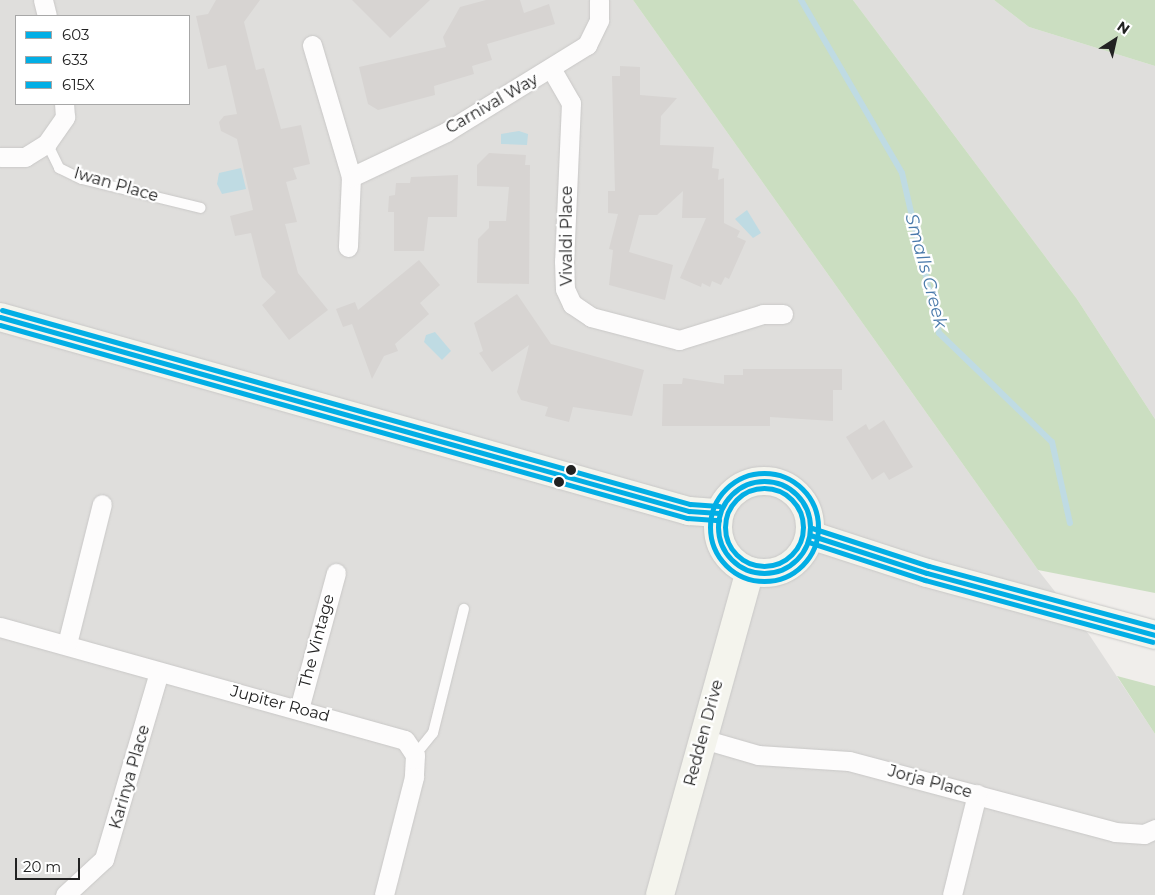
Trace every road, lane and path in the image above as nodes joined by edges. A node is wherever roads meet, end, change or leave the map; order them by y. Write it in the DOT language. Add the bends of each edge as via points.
graph roads {
  1 [pos="43,0"];
  2 [pos="599,0"];
  3 [pos="47,15"];
  4 [pos="312,46"];
  5 [pos="552,70"];
  6 [pos="64,105"];
  7 [pos="47,143"];
  8 [pos="0,156"];
  9 [pos="351,178"];
  10 [pos="201,208"];
  11 [pos="348,247"];
  12 [pos="783,314"];
  13 [pos="0,317"];
  14 [pos="102,504"];
  15 [pos="719,513"];
  16 [pos="810,535"];
  17 [pos="750,571"];
  18 [pos="336,573"];
  19 [pos="464,609"];
  20 [pos="0,627"];
  21 [pos="1155,635"];
  22 [pos="67,644"];
  23 [pos="159,672"];
  24 [pos="299,710"];
  25 [pos="703,739"];
  26 [pos="414,755"];
  27 [pos="977,794"];
  28 [pos="1155,829"];
  29 [pos="65,895"];
  30 [pos="384,895"];
  31 [pos="660,895"];
  32 [pos="952,895"];
  1 -- 3 [label="street"];
  2 -- 5 [label="street, Carnival Way" via="599,20 587,45"];
  4 -- 9 [label="street"];
  5 -- 9 [label="street, Carnival Way" via="446,132"];
  5 -- 12 [label="street, Vivaldi Place" via="571,103 564,261 565,289 572,304 590,317 679,340 763,314"];
  6 -- 7 [label="street" via="65,117"];
  7 -- 8 [label="street" via="25,157"];
  7 -- 10 [label="lane, Iwan Place" via="59,168 82,179"];
  9 -- 11 [label="street"];
  13 -- 15 [label="main road" via="689,511"];
  14 -- 22 [label="street"];
  15 -- 16 [label="main road" via="725,500 741,486 775,481 799,496 807,508"];
  15 -- 17 [label="main road" via="719,538 724,550"];
  16 -- 17 [label="main road" via="790,566 767,573"];
  16 -- 21 [label="main road" via="927,573"];
  17 -- 25 [label="main road, Redden Drive"];
  18 -- 24 [label="street, The Vintage"];
  19 -- 26 [label="lane" via="433,733"];
  20 -- 22 [label="street, Jupiter Road"];
  22 -- 23 [label="street, Jupiter Road"];
  23 -- 24 [label="street, Jupiter Road"];
  23 -- 29 [label="street, Karinya Place" via="104,859"];
  24 -- 26 [label="street, Jupiter Road" via="404,740"];
  25 -- 27 [label="street, Jorja Place" via="758,755 849,761"];
  25 -- 31 [label="main road, Redden Drive"];
  26 -- 30 [label="street" via="414,777"];
  27 -- 28 [label="street, Jorja Place" via="1115,832 1144,834"];
  27 -- 32 [label="street"];
}
